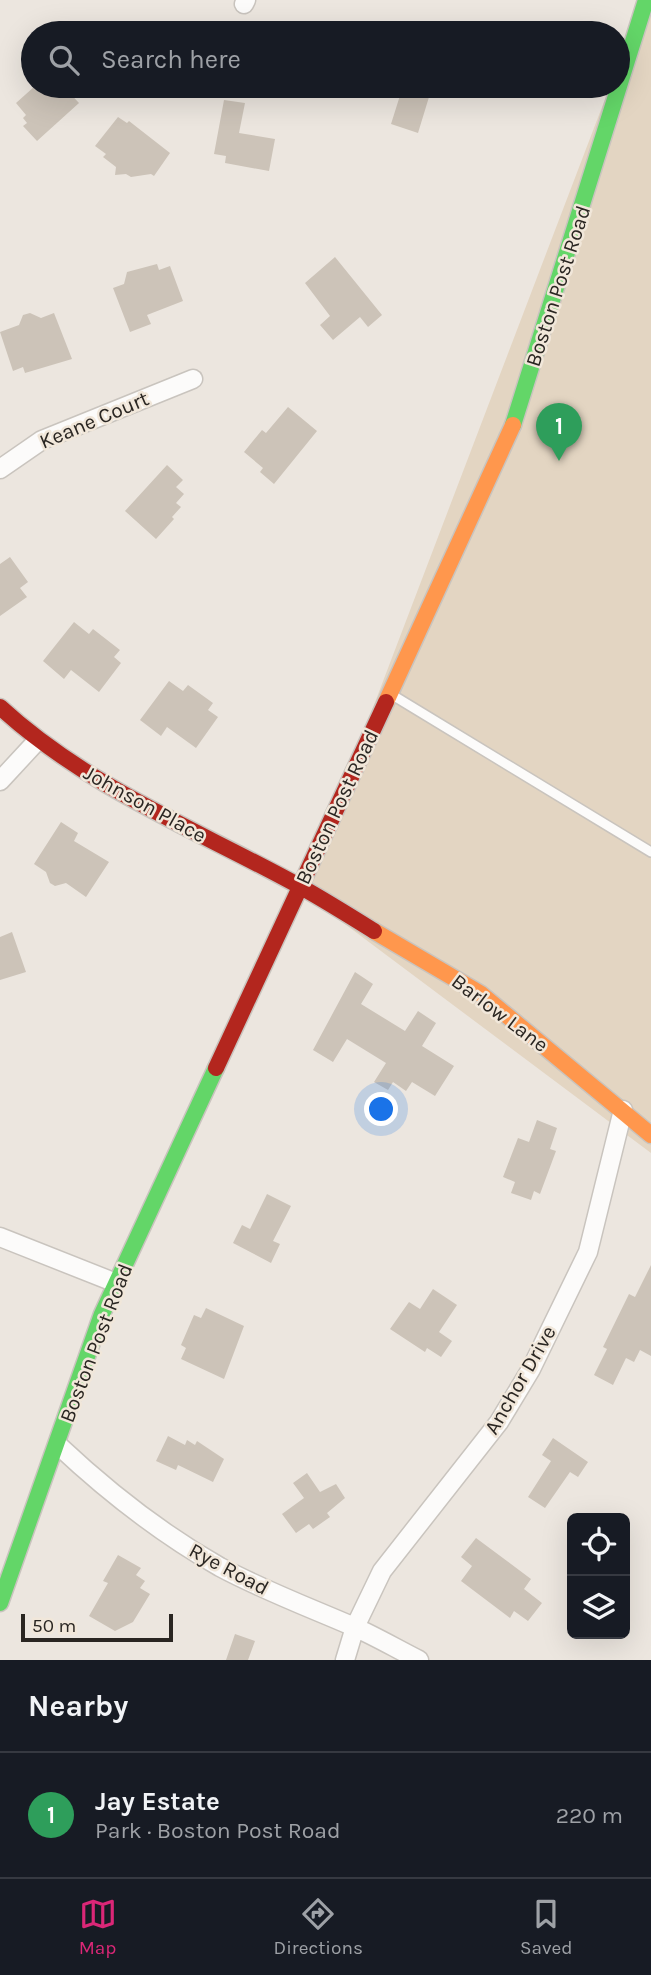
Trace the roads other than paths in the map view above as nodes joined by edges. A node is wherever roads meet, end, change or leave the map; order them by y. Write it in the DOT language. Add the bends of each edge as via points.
graph roads {
  1 [pos="646,0"];
  2 [pos="630,51"];
  3 [pos="615,98"];
  4 [pos="193,379"];
  5 [pos="0,469"];
  6 [pos="390,693"];
  7 [pos="0,707"];
  8 [pos="37,741"];
  9 [pos="0,781"];
  10 [pos="651,852"];
  11 [pos="301,887"];
  12 [pos="623,1110"];
  13 [pos="651,1135"];
  14 [pos="0,1237"];
  15 [pos="116,1283"];
  16 [pos="58,1445"];
  17 [pos="0,1603"];
  18 [pos="355,1627"];
  19 [pos="345,1660"];
  20 [pos="419,1660"];
  1 -- 2 [label="main road, Boston Post Road"];
  3 -- 6 [label="main road, Boston Post Road" via="510,435"];
  4 -- 5 [label="street, Keane Court" via="42,440"];
  6 -- 10 [label="lane"];
  6 -- 11 [label="main road, Boston Post Road"];
  7 -- 8 [label="main road, Johnson Place"];
  8 -- 9 [label="street"];
  8 -- 11 [label="main road, Johnson Place" via="139,805"];
  11 -- 12 [label="main road, Barlow Lane" via="481,993"];
  11 -- 15 [label="main road, Boston Post Road"];
  12 -- 13 [label="main road, Barlow Lane"];
  12 -- 18 [label="street, Anchor Drive" via="588,1252 531,1369 499,1422 382,1571"];
  14 -- 15 [label="street"];
  15 -- 16 [label="main road, Boston Post Road"];
  16 -- 17 [label="main road, Boston Post Road"];
  16 -- 18 [label="street, Rye Road" via="106,1490 173,1538 265,1590"];
  18 -- 19 [label="street, Anchor Drive"];
  18 -- 20 [label="street, Rye Road"];
}
